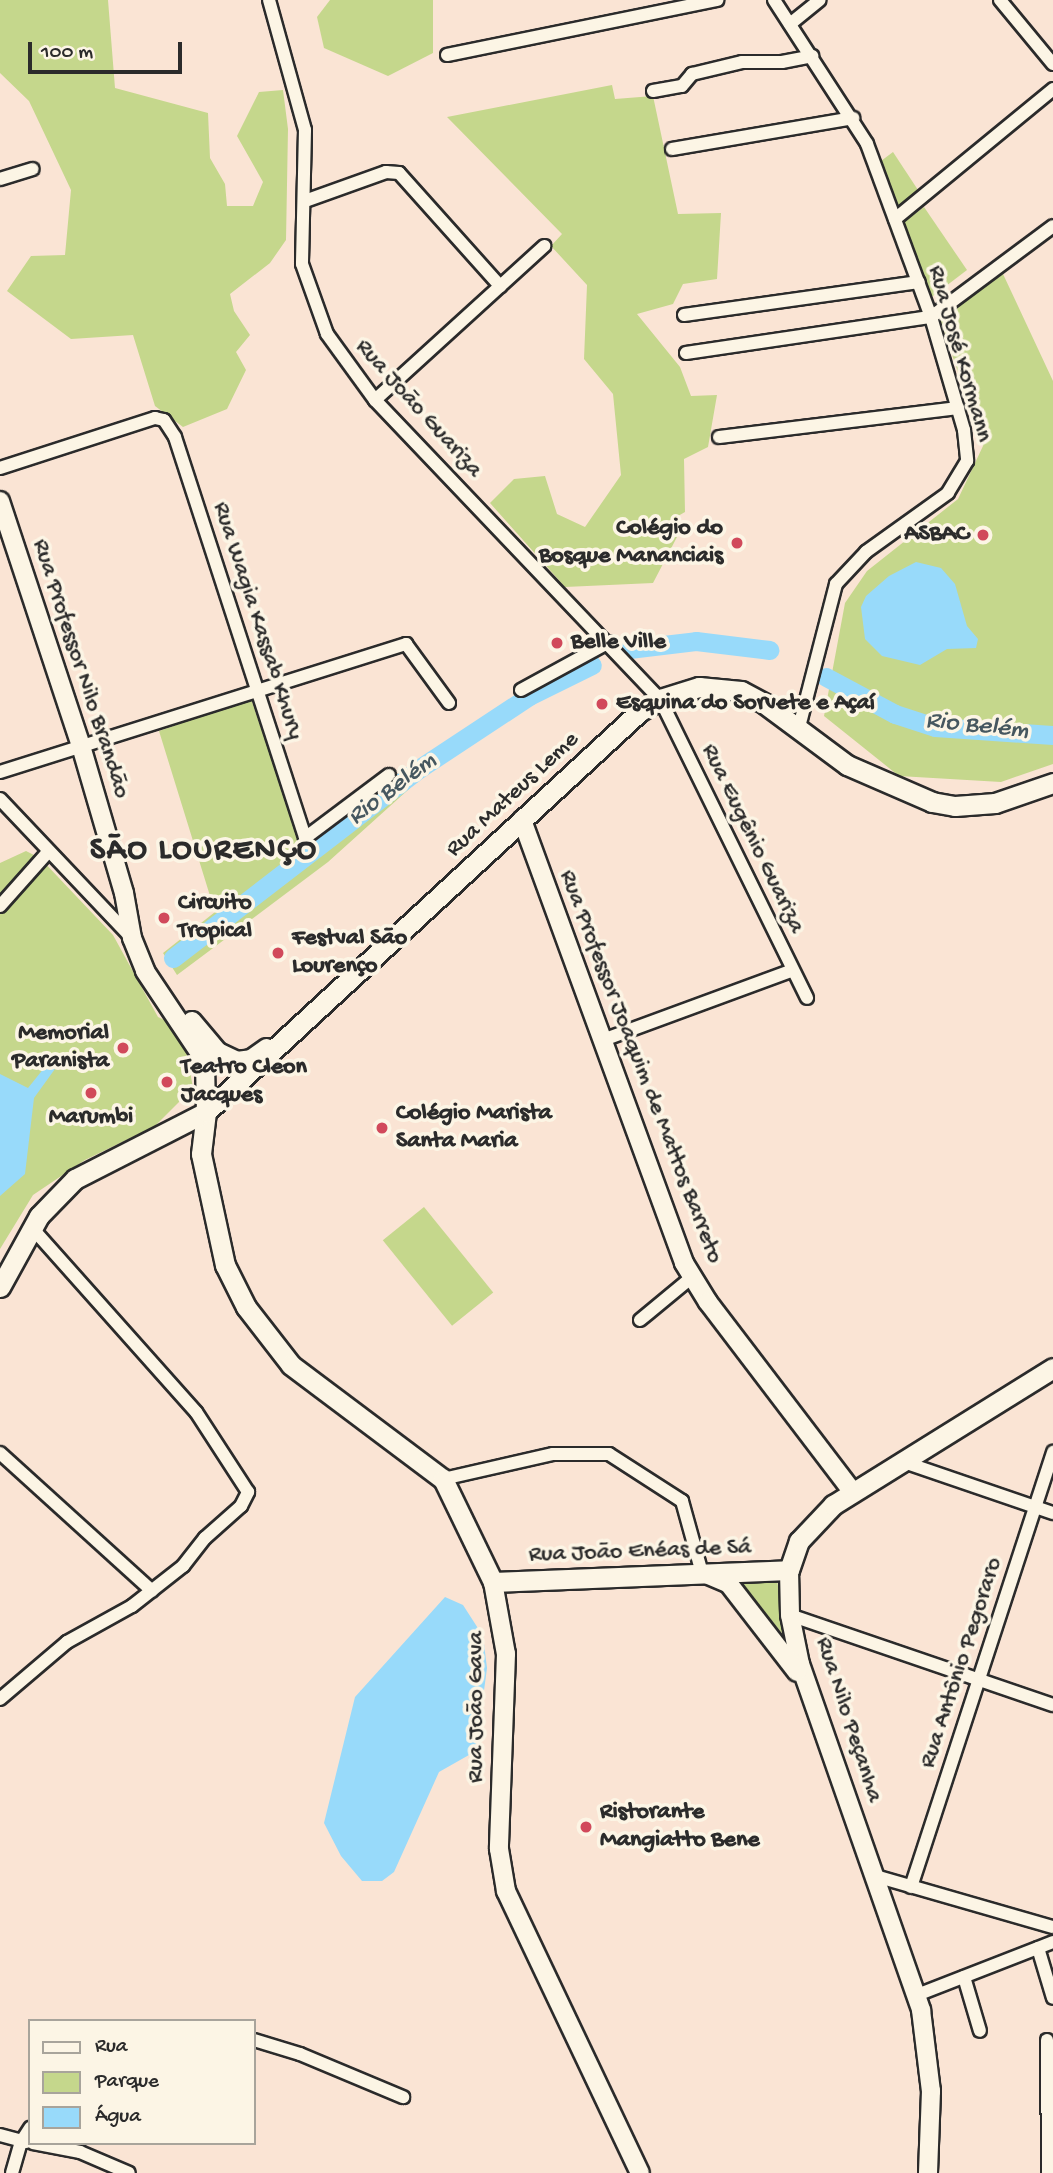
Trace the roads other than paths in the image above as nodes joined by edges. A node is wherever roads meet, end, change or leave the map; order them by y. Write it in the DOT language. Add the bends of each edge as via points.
graph roads {
  1 [pos="269,0"];
  2 [pos="717,0"];
  3 [pos="775,0"];
  4 [pos="820,0"];
  5 [pos="1000,0"];
  6 [pos="790,24"];
  7 [pos="447,55"];
  8 [pos="812,55"];
  9 [pos="1053,64"];
  10 [pos="1053,89"];
  11 [pos="653,91"];
  12 [pos="853,117"];
  13 [pos="672,149"];
  14 [pos="32,169"];
  15 [pos="0,179"];
  16 [pos="305,201"];
  17 [pos="895,219"];
  18 [pos="1053,226"];
  19 [pos="544,246"];
  20 [pos="919,282"];
  21 [pos="500,286"];
  22 [pos="684,315"];
  23 [pos="932,317"];
  24 [pos="686,353"];
  25 [pos="375,400"];
  26 [pos="958,408"];
  27 [pos="719,437"];
  28 [pos="0,468"];
  29 [pos="0,501"];
  30 [pos="609,642"];
  31 [pos="521,690"];
  32 [pos="257,691"];
  33 [pos="660,698"];
  34 [pos="449,703"];
  35 [pos="798,731"];
  36 [pos="81,746"];
  37 [pos="0,772"];
  38 [pos="389,775"];
  39 [pos="1053,783"];
  40 [pos="0,799"];
  41 [pos="522,820"];
  42 [pos="47,853"];
  43 [pos="124,893"];
  44 [pos="0,906"];
  45 [pos="131,938"];
  46 [pos="793,970"];
  47 [pos="807,998"];
  48 [pos="301,1027"];
  49 [pos="603,1040"];
  50 [pos="206,1112"];
  51 [pos="200,1148"];
  52 [pos="63,1191"];
  53 [pos="32,1228"];
  54 [pos="692,1277"];
  55 [pos="0,1287"];
  56 [pos="640,1320"];
  57 [pos="1053,1368"];
  58 [pos="1053,1452"];
  59 [pos="0,1453"];
  60 [pos="901,1461"];
  61 [pos="443,1479"];
  62 [pos="852,1491"];
  63 [pos="1035,1507"];
  64 [pos="1053,1513"];
  65 [pos="789,1570"];
  66 [pos="702,1573"];
  67 [pos="494,1582"];
  68 [pos="152,1591"];
  69 [pos="790,1615"];
  70 [pos="979,1679"];
  71 [pos="807,1686"];
  72 [pos="2,1693"];
  73 [pos="1053,1705"];
  74 [pos="875,1876"];
  75 [pos="911,1887"];
  76 [pos="1053,1927"];
  77 [pos="1053,1942"];
  78 [pos="1038,1948"];
  79 [pos="964,1977"];
  80 [pos="917,1995"];
  81 [pos="1053,1998"];
  82 [pos="980,2031"];
  83 [pos="1047,2040"];
  84 [pos="256,2041"];
  85 [pos="403,2097"];
  86 [pos="0,2136"];
  87 [pos="28,2143"];
  88 [pos="40,2145"];
  89 [pos="12,2173"];
  90 [pos="129,2173"];
  91 [pos="640,2173"];
  92 [pos="928,2173"];
  93 [pos="1048,2173"];
  1 -- 16 [label="street, Rua João Guariza" via="304,130"];
  2 -- 7 [label="street"];
  3 -- 6 [label="street, Rua José Kormann"];
  4 -- 6 [label="street"];
  5 -- 9 [label="street"];
  6 -- 8 [label="street, Rua José Kormann"];
  8 -- 11 [label="street" via="782,62 742,61 692,74 682,86"];
  8 -- 12 [label="street, Rua José Kormann"];
  10 -- 17 [label="street"];
  12 -- 13 [label="street"];
  12 -- 17 [label="street, Rua José Kormann"];
  14 -- 15 [label="street"];
  16 -- 21 [label="street" via="386,172 399,173"];
  16 -- 25 [label="street, Rua João Guariza" via="302,264 313,302 337,351"];
  17 -- 20 [label="street, Rua José Kormann"];
  18 -- 23 [label="street"];
  19 -- 21 [label="street"];
  20 -- 22 [label="street"];
  20 -- 23 [label="street, Rua José Kormann"];
  21 -- 25 [label="street"];
  23 -- 24 [label="street"];
  23 -- 26 [label="street, Rua José Kormann"];
  25 -- 30 [label="street, Rua João Guariza"];
  26 -- 27 [label="street"];
  26 -- 35 [label="street, Rua José Kormann" via="966,447 964,472 948,493 866,552 836,584"];
  28 -- 32 [label="street, Rua Wagia Kassab Khury" via="155,418 164,420 174,437"];
  29 -- 36 [label="main road, Rua Professor Nilo Brandão"];
  30 -- 31 [label="street"];
  30 -- 33 [label="street, Rua João Guariza"];
  32 -- 34 [label="street" via="406,644"];
  32 -- 36 [label="street"];
  32 -- 38 [label="street, Rua Wagia Kassab Khury" via="306,838"];
  33 -- 35 [label="main road, Rua Mateus Leme" via="699,687 741,691"];
  33 -- 41 [label="main road, Rua Mateus Leme"];
  33 -- 46 [label="street, Rua Eugênio Guariza"];
  35 -- 39 [label="main road, Rua Mateus Leme" via="869,778 932,802 955,806 995,803"];
  36 -- 37 [label="street"];
  36 -- 43 [label="main road, Rua Professor Nilo Brandão"];
  40 -- 42 [label="street"];
  41 -- 48 [label="main road, Rua Mateus Leme"];
  41 -- 49 [label="main road, Rua Professor Joaquim de Mattos Barreto"];
  42 -- 44 [label="street"];
  42 -- 45 [label="street"];
  43 -- 45 [label="main road, Rua Professor Nilo Brandão"];
  43 -- 48 [label="main road, Rua Professor Nilo Brandão" via="158,972 218,1052 237,1061 251,1059"];
  45 -- 50 [label="main road, Rua Professor Nilo Brandão" via="145,971 205,1061"];
  46 -- 47 [label="street, Rua Eugênio Guariza"];
  46 -- 49 [label="street"];
  48 -- 50 [label="main road, Rua Mateus Leme"];
  48 -- 51 [label="main road" via="281,1055 217,1117"];
  49 -- 54 [label="main road, Rua Professor Joaquim de Mattos Barreto"];
  50 -- 51 [label="main road, Rua João Gava"];
  50 -- 52 [label="main road, Rua Mateus Leme" via="172,1133 89,1170"];
  51 -- 52 [label="main road, Rua Mateus Leme" via="182,1138"];
  51 -- 61 [label="main road, Rua João Gava" via="225,1265 255,1322 291,1365"];
  52 -- 53 [label="main road, Rua Mateus Leme"];
  53 -- 55 [label="main road, Rua Mateus Leme"];
  53 -- 68 [label="street" via="196,1412 248,1492 241,1506 205,1538 183,1566"];
  54 -- 56 [label="street"];
  54 -- 62 [label="main road, Rua Professor Joaquim de Mattos Barreto"];
  57 -- 60 [label="main road, Rua Nilo Peçanha"];
  58 -- 63 [label="street, Rua Antônio Pegoraro"];
  59 -- 68 [label="street"];
  60 -- 62 [label="main road, Rua Nilo Peçanha"];
  60 -- 63 [label="street"];
  61 -- 66 [label="street" via="553,1454 609,1454 682,1501"];
  61 -- 67 [label="main road, Rua João Gava"];
  62 -- 65 [label="main road, Rua Nilo Peçanha" via="808,1527"];
  63 -- 64 [label="street"];
  63 -- 70 [label="street, Rua Antônio Pegoraro"];
  65 -- 66 [label="main road, Rua João Enéas de Sá"];
  65 -- 69 [label="main road, Rua Nilo Peçanha"];
  66 -- 67 [label="main road, Rua João Enéas de Sá"];
  66 -- 71 [label="main road" via="729,1584 768,1629"];
  67 -- 91 [label="main road, Rua João Gava" via="506,1654 499,1849 504,1884 515,1917"];
  68 -- 72 [label="street" via="67,1642"];
  69 -- 70 [label="street"];
  69 -- 71 [label="main road, Rua Nilo Peçanha"];
  70 -- 73 [label="street"];
  70 -- 75 [label="street, Rua Antônio Pegoraro"];
  71 -- 74 [label="main road, Rua Nilo Peçanha"];
  74 -- 75 [label="street"];
  74 -- 80 [label="main road, Rua Nilo Peçanha"];
  75 -- 76 [label="street"];
  77 -- 78 [label="street"];
  78 -- 79 [label="street"];
  78 -- 81 [label="street"];
  79 -- 80 [label="street"];
  79 -- 82 [label="street"];
  80 -- 92 [label="main road, Rua Nilo Peçanha" via="929,2066"];
  83 -- 93 [label="street"];
  84 -- 85 [label="street"];
  86 -- 87 [label="street"];
  87 -- 89 [label="street"];
  88 -- 90 [label="street" via="80,2152"];
}
